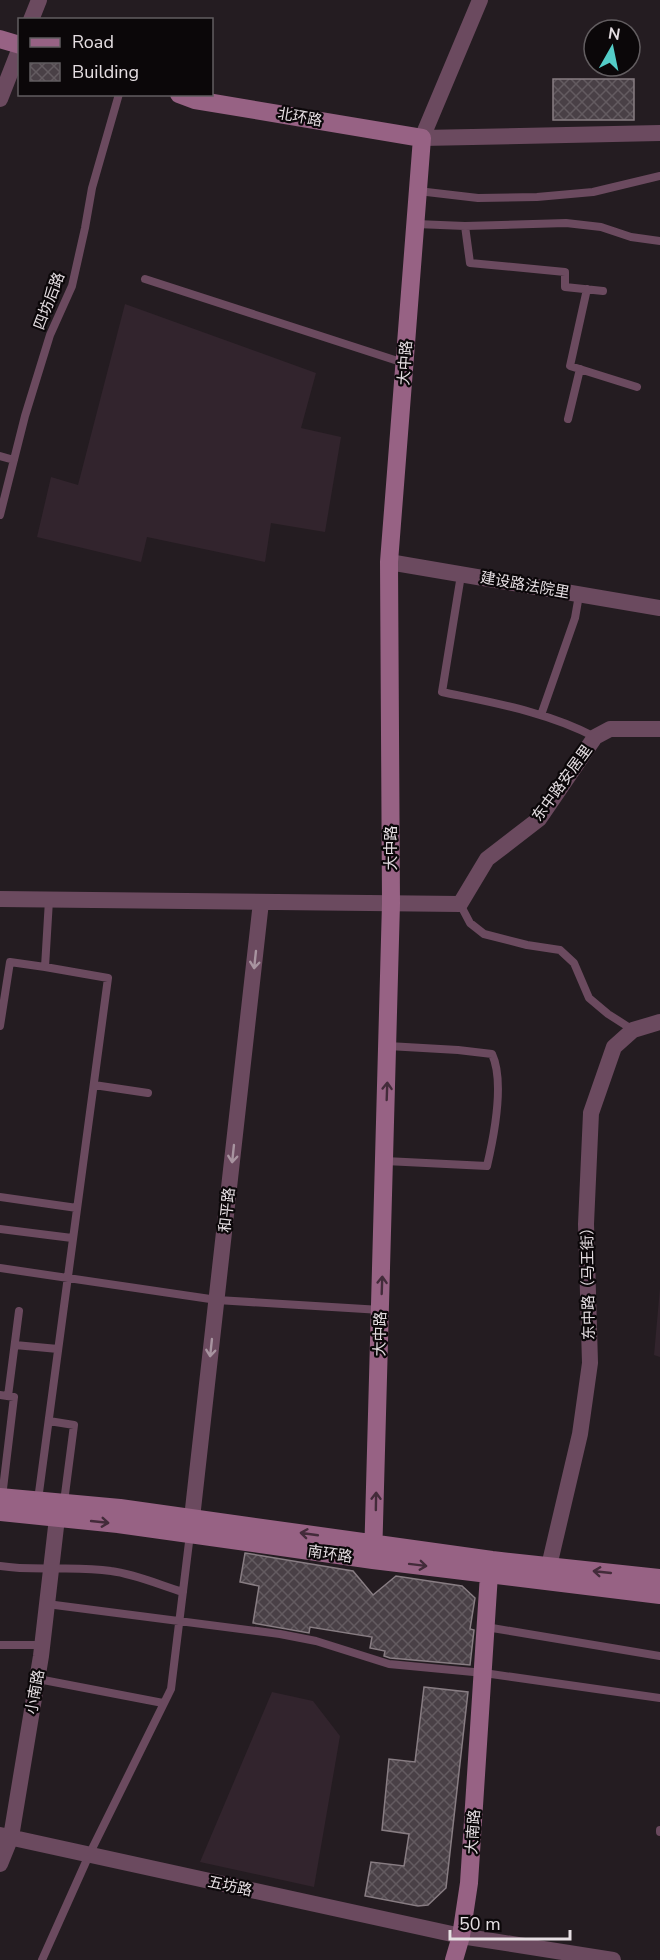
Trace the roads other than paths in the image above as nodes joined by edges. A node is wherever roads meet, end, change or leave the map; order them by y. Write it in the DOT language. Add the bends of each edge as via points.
graph roads {
  1 [pos="39,0"];
  2 [pos="480,0"];
  3 [pos="32,18"];
  4 [pos="0,39"];
  5 [pos="18,46"];
  6 [pos="18,52"];
  7 [pos="118,96"];
  8 [pos="184,96"];
  9 [pos="0,99"];
  10 [pos="660,134"];
  11 [pos="423,138"];
  12 [pos="660,176"];
  13 [pos="418,191"];
  14 [pos="416,224"];
  15 [pos="465,226"];
  16 [pos="660,241"];
  17 [pos="145,279"];
  18 [pos="587,289"];
  19 [pos="603,291"];
  20 [pos="405,363"];
  21 [pos="580,369"];
  22 [pos="637,387"];
  23 [pos="567,419"];
  24 [pos="0,456"];
  25 [pos="14,460"];
  26 [pos="0,515"];
  27 [pos="389,562"];
  28 [pos="461,575"];
  29 [pos="579,595"];
  30 [pos="660,608"];
  31 [pos="541,715"];
  32 [pos="660,729"];
  33 [pos="595,737"];
  34 [pos="0,899"];
  35 [pos="49,900"];
  36 [pos="261,902"];
  37 [pos="392,903"];
  38 [pos="460,904"];
  39 [pos="45,967"];
  40 [pos="1,1014"];
  41 [pos="660,1022"];
  42 [pos="0,1026"];
  43 [pos="633,1030"];
  44 [pos="388,1046"];
  45 [pos="94,1085"];
  46 [pos="148,1093"];
  47 [pos="385,1161"];
  48 [pos="0,1197"];
  49 [pos="77,1208"];
  50 [pos="0,1229"];
  51 [pos="72,1238"];
  52 [pos="0,1268"];
  53 [pos="67,1277"];
  54 [pos="217,1300"];
  55 [pos="381,1310"];
  56 [pos="20,1311"];
  57 [pos="15,1345"];
  58 [pos="58,1349"];
  59 [pos="4,1395"];
  60 [pos="49,1421"];
  61 [pos="4,1446"];
  62 [pos="38,1500"];
  63 [pos="1,1502"];
  64 [pos="61,1510"];
  65 [pos="191,1526"];
  66 [pos="374,1552"];
  67 [pos="0,1566"];
  68 [pos="549,1566"];
  69 [pos="51,1568"];
  70 [pos="489,1574"];
  71 [pos="660,1578"];
  72 [pos="183,1592"];
  73 [pos="660,1594"];
  74 [pos="47,1604"];
  75 [pos="179,1620"];
  76 [pos="486,1627"];
  77 [pos="0,1645"];
  78 [pos="43,1645"];
  79 [pos="660,1656"];
  80 [pos="484,1673"];
  81 [pos="38,1680"];
  82 [pos="660,1698"];
  83 [pos="163,1703"];
  84 [pos="5,1836"];
  85 [pos="89,1855"];
  86 [pos="0,1864"];
  87 [pos="461,1936"];
  88 [pos="603,1959"];
  89 [pos="42,1960"];
  90 [pos="454,1960"];
  1 -- 3 [label="street"];
  2 -- 11 [label="street"];
  4 -- 5 [label="street"];
  6 -- 9 [label="street"];
  7 -- 25 [label="lane, 四坊后路" via="92,188 72,285 50,335"];
  8 -- 11 [label="street, 北环路"];
  10 -- 11 [label="street, 北环路"];
  11 -- 13 [label="street, 大中路"];
  12 -- 13 [label="lane" via="593,192 537,197 478,198"];
  13 -- 14 [label="street, 大中路"];
  14 -- 15 [label="lane"];
  14 -- 20 [label="street, 大中路"];
  15 -- 16 [label="lane" via="566,224 601,227"];
  15 -- 18 [label="lane" via="470,263 565,272 565,287"];
  17 -- 20 [label="lane"];
  18 -- 19 [label="lane"];
  18 -- 21 [label="lane" via="570,366"];
  20 -- 27 [label="street, 大中路"];
  21 -- 22 [label="lane"];
  21 -- 23 [label="lane"];
  24 -- 25 [label="lane"];
  25 -- 26 [label="lane, 四坊后路"];
  27 -- 28 [label="street, 建设路法院里"];
  27 -- 37 [label="street, 大中路"];
  28 -- 29 [label="street, 建设路法院里"];
  28 -- 31 [label="lane" via="442,692"];
  29 -- 30 [label="street, 建设路法院里"];
  29 -- 31 [label="lane" via="575,618"];
  31 -- 33 [label="lane" via="569,723"];
  32 -- 33 [label="street, 东中路安居里" via="610,729"];
  33 -- 38 [label="street, 东中路安居里" via="539,819 487,859"];
  34 -- 35 [label="street"];
  35 -- 36 [label="street"];
  35 -- 39 [label="lane"];
  36 -- 37 [label="street"];
  36 -- 54 [label="street, 和平路, one-way"];
  37 -- 38 [label="street"];
  37 -- 44 [label="street, 大中路"];
  38 -- 43 [label="lane" via="471,923 484,934 560,950 574,963 589,998"];
  39 -- 40 [label="lane" via="10,962"];
  39 -- 45 [label="lane" via="108,978"];
  40 -- 42 [label="lane"];
  41 -- 43 [label="street, 东中路（马王街）"];
  43 -- 68 [label="street, 东中路（马王街）" via="614,1047 591,1113 586,1224 590,1363 580,1434"];
  47 -- 44 [label="street, 大中路, one-way"];
  44 -- 47 [label="lane" via="492,1054 497,1066 496,1130 488,1166"];
  45 -- 46 [label="lane"];
  45 -- 49 [label="lane"];
  55 -- 47 [label="street, 大中路, one-way"];
  48 -- 49 [label="lane"];
  49 -- 51 [label="lane"];
  50 -- 51 [label="lane"];
  51 -- 53 [label="lane"];
  52 -- 53 [label="lane"];
  53 -- 54 [label="lane"];
  53 -- 58 [label="lane"];
  54 -- 55 [label="lane"];
  54 -- 65 [label="street, 和平路, one-way"];
  66 -- 55 [label="street, 大中路, one-way"];
  56 -- 57 [label="lane"];
  57 -- 58 [label="lane"];
  57 -- 59 [label="lane"];
  58 -- 60 [label="lane"];
  59 -- 61 [label="lane" via="14,1396"];
  60 -- 62 [label="lane"];
  60 -- 64 [label="lane" via="74,1425"];
  61 -- 63 [label="lane"];
  62 -- 63 [label="street, 南环路"];
  62 -- 64 [label="street, 南环路"];
  63 -- 64 [label="street, 南环路"];
  64 -- 65 [label="street, 南环路"];
  64 -- 69 [label="street, 小南路"];
  65 -- 66 [label="street, 南环路"];
  65 -- 72 [label="lane"];
  66 -- 68 [label="street, 南环路"];
  66 -- 70 [label="street, 南环路, one-way"];
  67 -- 69 [label="lane"];
  71 -- 68 [label="street, 南环路, one-way"];
  69 -- 72 [label="lane" via="113,1571"];
  69 -- 74 [label="street, 小南路"];
  70 -- 73 [label="street, 南环路"];
  70 -- 76 [label="street, 大南路"];
  72 -- 75 [label="lane"];
  74 -- 75 [label="lane"];
  74 -- 78 [label="street, 小南路"];
  75 -- 80 [label="lane" via="316,1641 389,1664"];
  75 -- 83 [label="lane" via="171,1689"];
  76 -- 79 [label="lane"];
  76 -- 80 [label="street, 大南路"];
  77 -- 78 [label="lane"];
  78 -- 81 [label="street, 小南路"];
  80 -- 82 [label="lane"];
  80 -- 87 [label="street, 大南路" via="469,1883"];
  81 -- 83 [label="lane"];
  81 -- 84 [label="street, 小南路"];
  83 -- 85 [label="lane"];
  84 -- 85 [label="street, 五坊路"];
  84 -- 86 [label="street, 小南路"];
  85 -- 87 [label="street, 五坊路"];
  85 -- 89 [label="lane"];
  87 -- 88 [label="street"];
  87 -- 90 [label="street, 大南路"];
}
